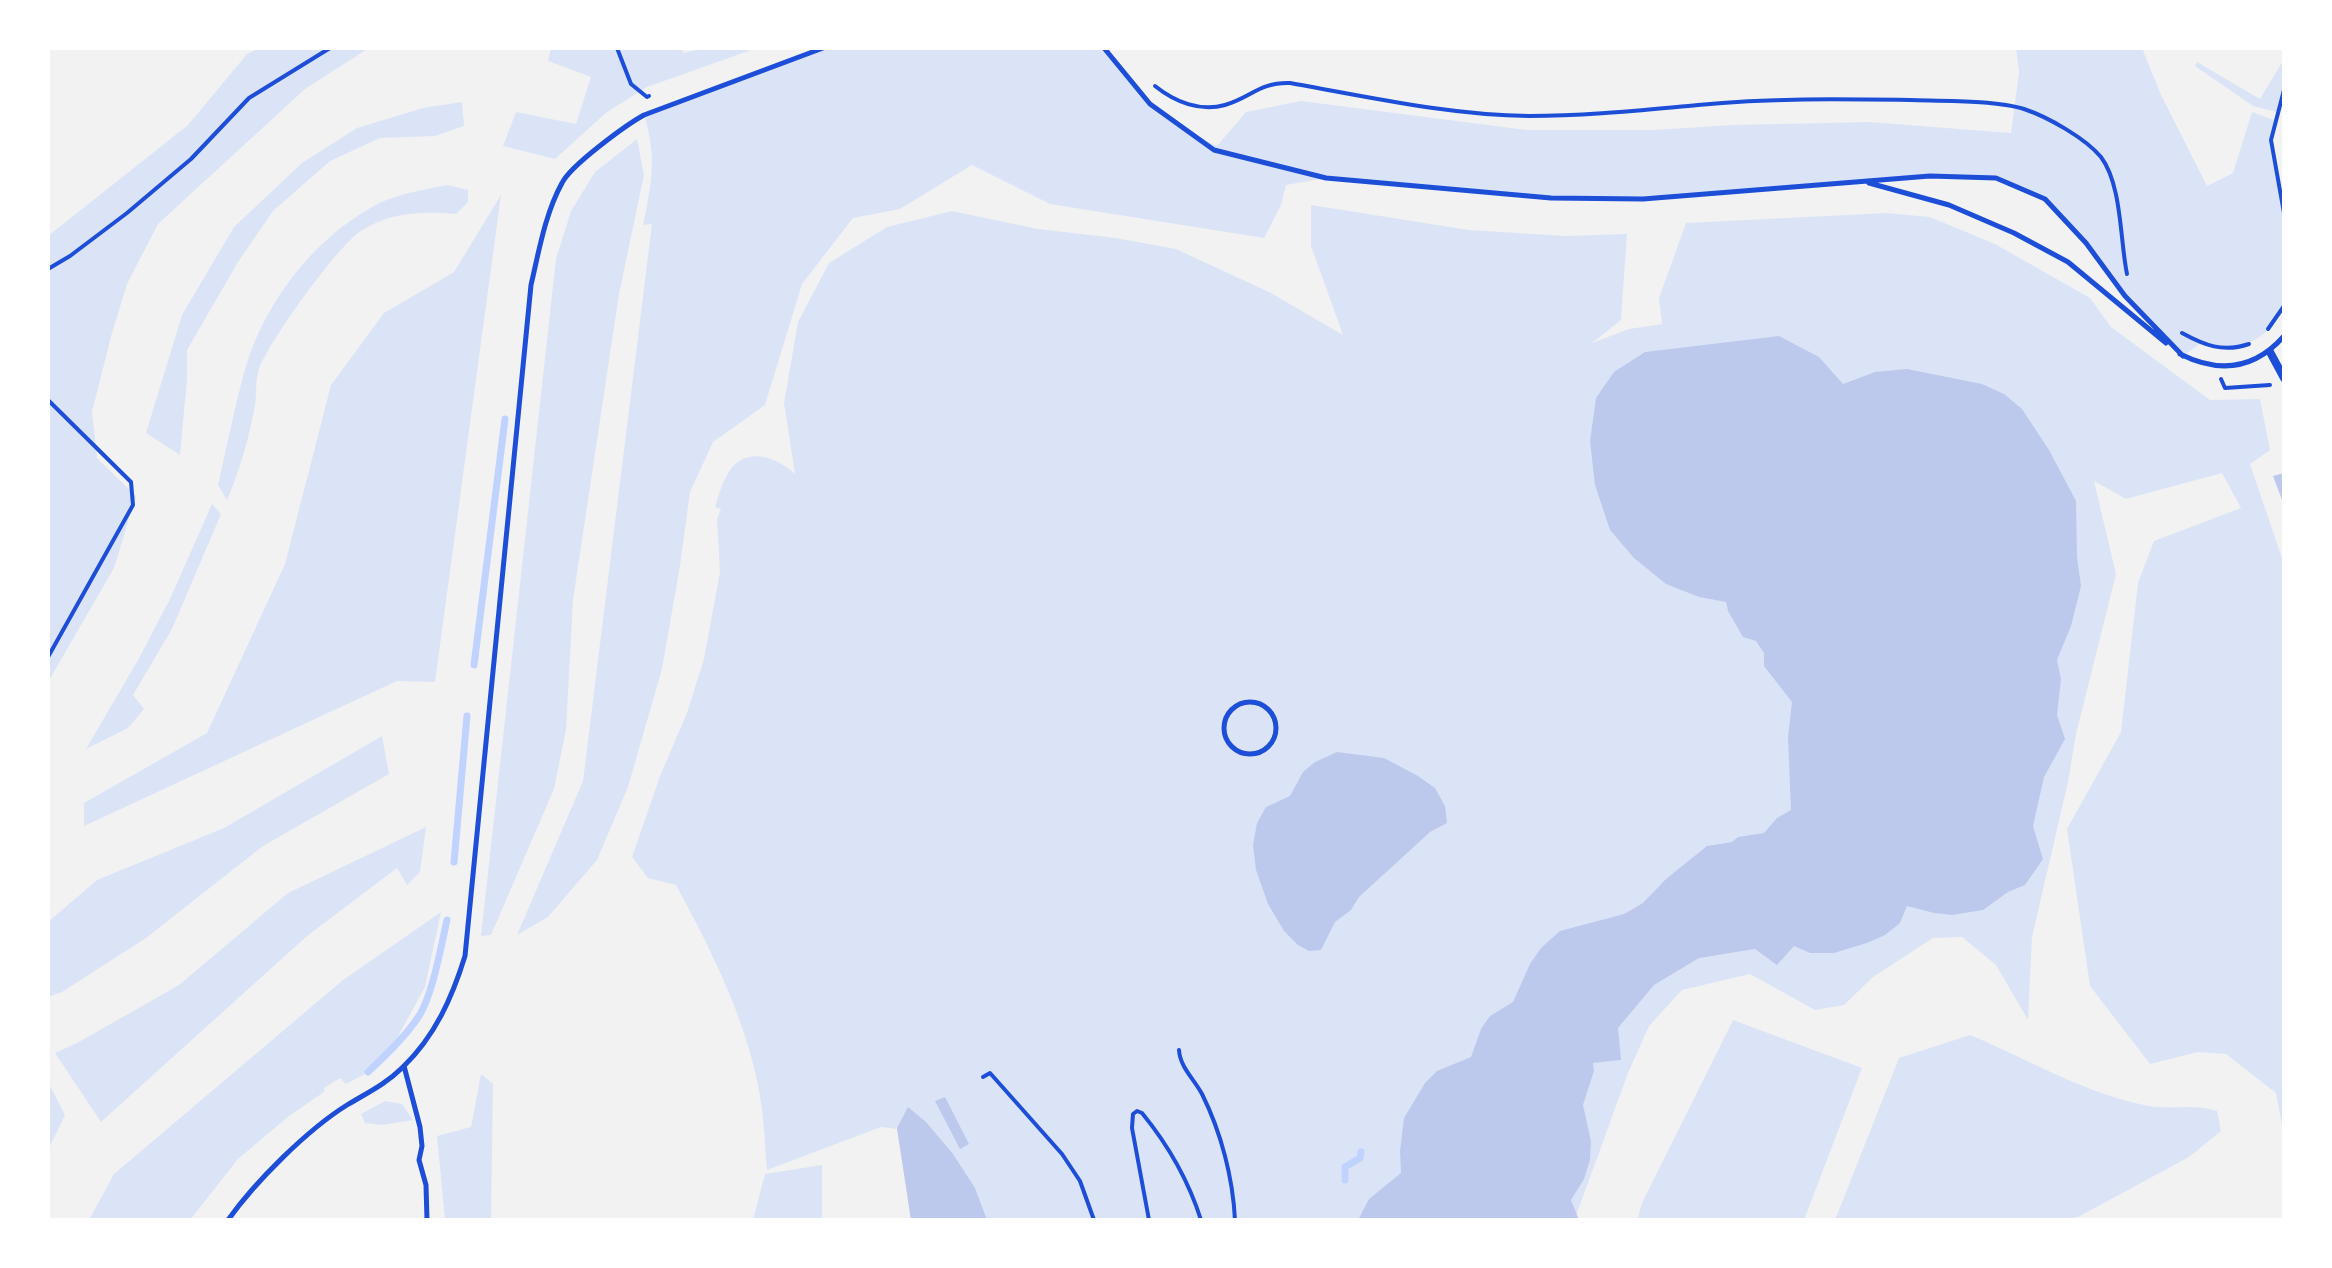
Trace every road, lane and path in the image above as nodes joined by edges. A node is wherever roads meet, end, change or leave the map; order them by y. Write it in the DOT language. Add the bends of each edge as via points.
graph roads {
  1 [pos="330,48"];
  2 [pos="617,48"];
  3 [pos="823,48"];
  4 [pos="1104,48"];
  5 [pos="1145,78"];
  6 [pos="2284,90"];
  7 [pos="647,97"];
  8 [pos="1865,181"];
  9 [pos="2284,213"];
  10 [pos="48,269"];
  11 [pos="2134,286"];
  12 [pos="2284,306"];
  13 [pos="2172,328"];
  14 [pos="2264,334"];
  15 [pos="2284,336"];
  16 [pos="2257,339"];
  17 [pos="2270,352"];
  18 [pos="2183,356"];
  19 [pos="2284,378"];
  20 [pos="48,400"];
  21 [pos="48,657"];
  22 [pos="1227,714"];
  23 [pos="1179,1050"];
  24 [pos="404,1066"];
  25 [pos="983,1077"];
  26 [pos="228,1220"];
  27 [pos="427,1220"];
  28 [pos="1094,1220"];
  29 [pos="1149,1220"];
  30 [pos="1201,1220"];
  31 [pos="1235,1220"];
  1 -- 10 [label="path" via="249,98 191,159"];
  2 -- 7 [label="path" via="631,84"];
  3 -- 24 [label="lane" via="627,124 563,179 549,213 531,285 465,956 441,1018"];
  4 -- 8 [label="lane" via="1150,104 1214,150 1326,178 1551,198 1643,199"];
  5 -- 11 [label="path" via="1195,107 1226,105 1275,83 1436,108 1529,116 1804,98 2022,108 2077,137 2101,158 2113,185 2127,273"];
  6 -- 9 [label="path" via="2271,140"];
  8 -- 18 [label="lane" via="1949,205 2041,247 2068,262"];
  8 -- 18 [label="lane" via="1996,178 2045,199"];
  12 -- 14 [label="path"];
  13 -- 16 [label="path" via="2224,349"];
  15 -- 17 [label="lane"];
  17 -- 18 [label="lane" via="2246,365 2222,366"];
  17 -- 19 [label="street"];
  20 -- 21 [label="path" via="131,482 133,505"];
  22 -- 22 [label="lane" via="1249,701 1265,706 1276,729 1270,745 1255,754 1238,752 1226,739"];
  23 -- 31 [label="path" via="1219,1139"];
  24 -- 26 [label="lane" via="285,1156"];
  24 -- 27 [label="lane" via="420,1127"];
  25 -- 28 [label="path" via="990,1073 1062,1154 1080,1181"];
  29 -- 30 [label="path" via="1132,1128 1137,1111 1172,1153"];
}
